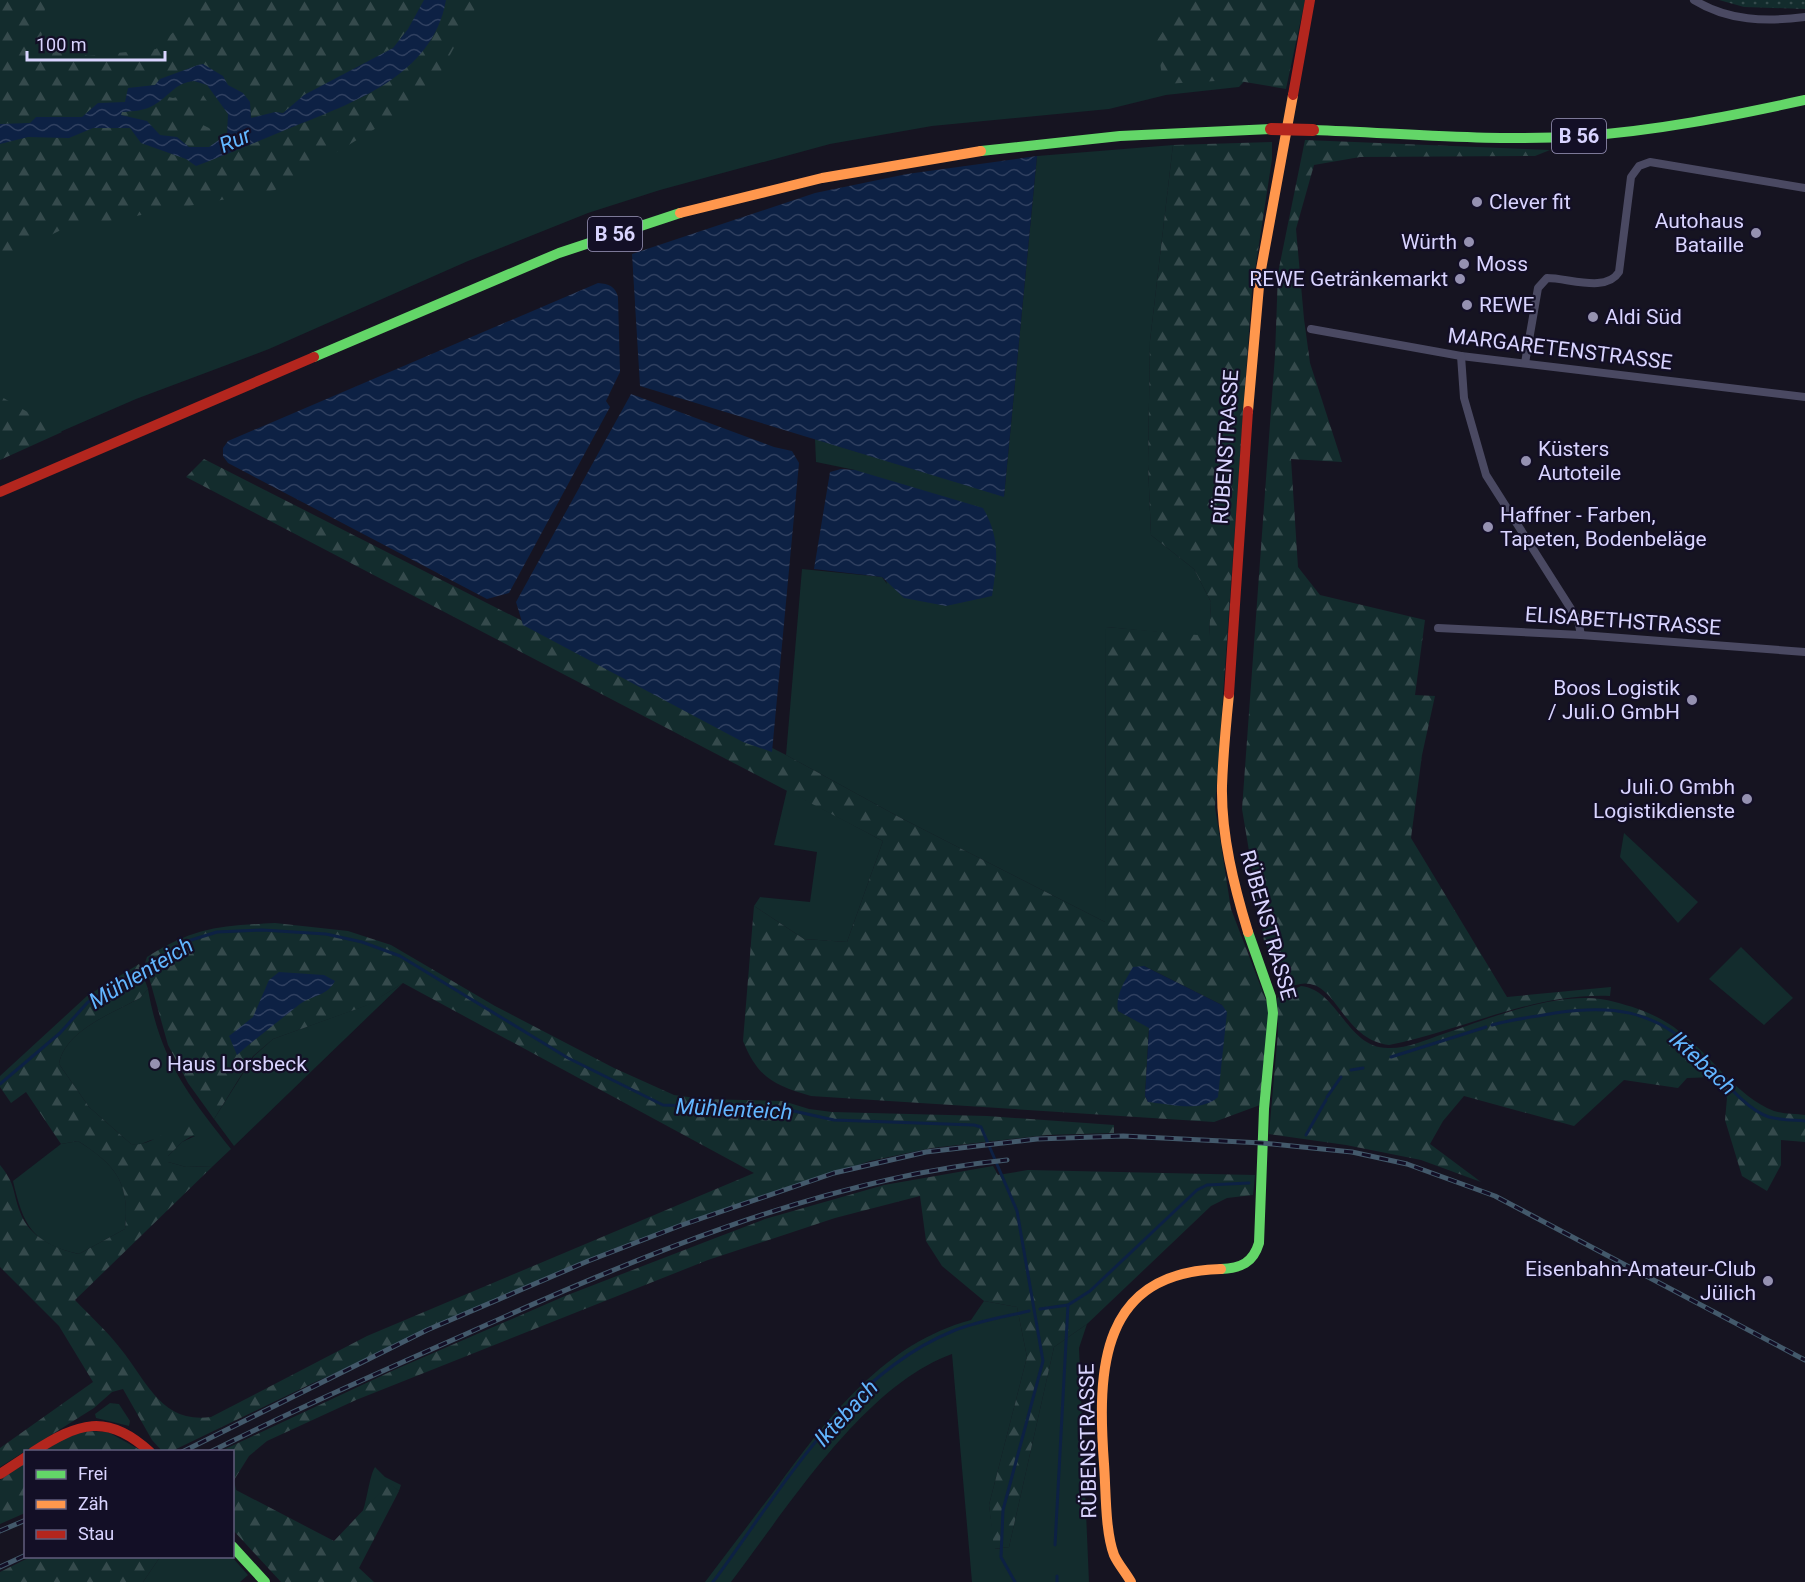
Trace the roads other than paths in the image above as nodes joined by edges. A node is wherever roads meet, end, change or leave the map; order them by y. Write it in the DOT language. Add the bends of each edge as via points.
graph roads {
  1 [pos="1310,0"];
  2 [pos="1694,0"];
  3 [pos="1805,17"];
  4 [pos="1805,100"];
  5 [pos="1805,188"];
  6 [pos="1311,329"];
  7 [pos="1461,356"];
  8 [pos="1525,363"];
  9 [pos="1805,397"];
  10 [pos="0,492"];
  11 [pos="1438,627"];
  12 [pos="1581,635"];
  13 [pos="1805,652"];
  14 [pos="36,1450"];
  15 [pos="148,1450"];
  16 [pos="24,1458"];
  17 [pos="0,1474"];
  18 [pos="234,1548"];
  19 [pos="264,1582"];
  20 [pos="1131,1582"];
  1 -- 20 [label="main road, RÜBENSTRASSE" via="1254,326 1222,788 1235,892 1271,997 1273,1014 1259,1243 1252,1260 1239,1267 1187,1271 1154,1287 1121,1319 1111,1335 1101,1376 1110,1536 1121,1569"];
  2 -- 3 [label="street" via="1733,18"];
  4 -- 10 [label="main road, B 56, bridge" via="1647,129 1579,136 1517,138 1312,129 1108,135 965,152 783,185 672,214 566,251"];
  5 -- 8 [label="street" via="1650,162 1639,166 1631,177 1619,272 1614,280 1603,284 1547,278 1538,288"];
  6 -- 7 [label="street, MARGARETENSTRASSE"];
  7 -- 8 [label="street, MARGARETENSTRASSE"];
  7 -- 12 [label="street" via="1464,398 1486,475 1578,620"];
  8 -- 9 [label="street, MARGARETENSTRASSE"];
  11 -- 12 [label="street, ELISABETHSTRASSE"];
  12 -- 13 [label="street, ELISABETHSTRASSE"];
  14 -- 15 [label="main road" via="70,1429 100,1424 130,1434"];
  16 -- 17 [label="main road"];
  18 -- 19 [label="main road"];
}
